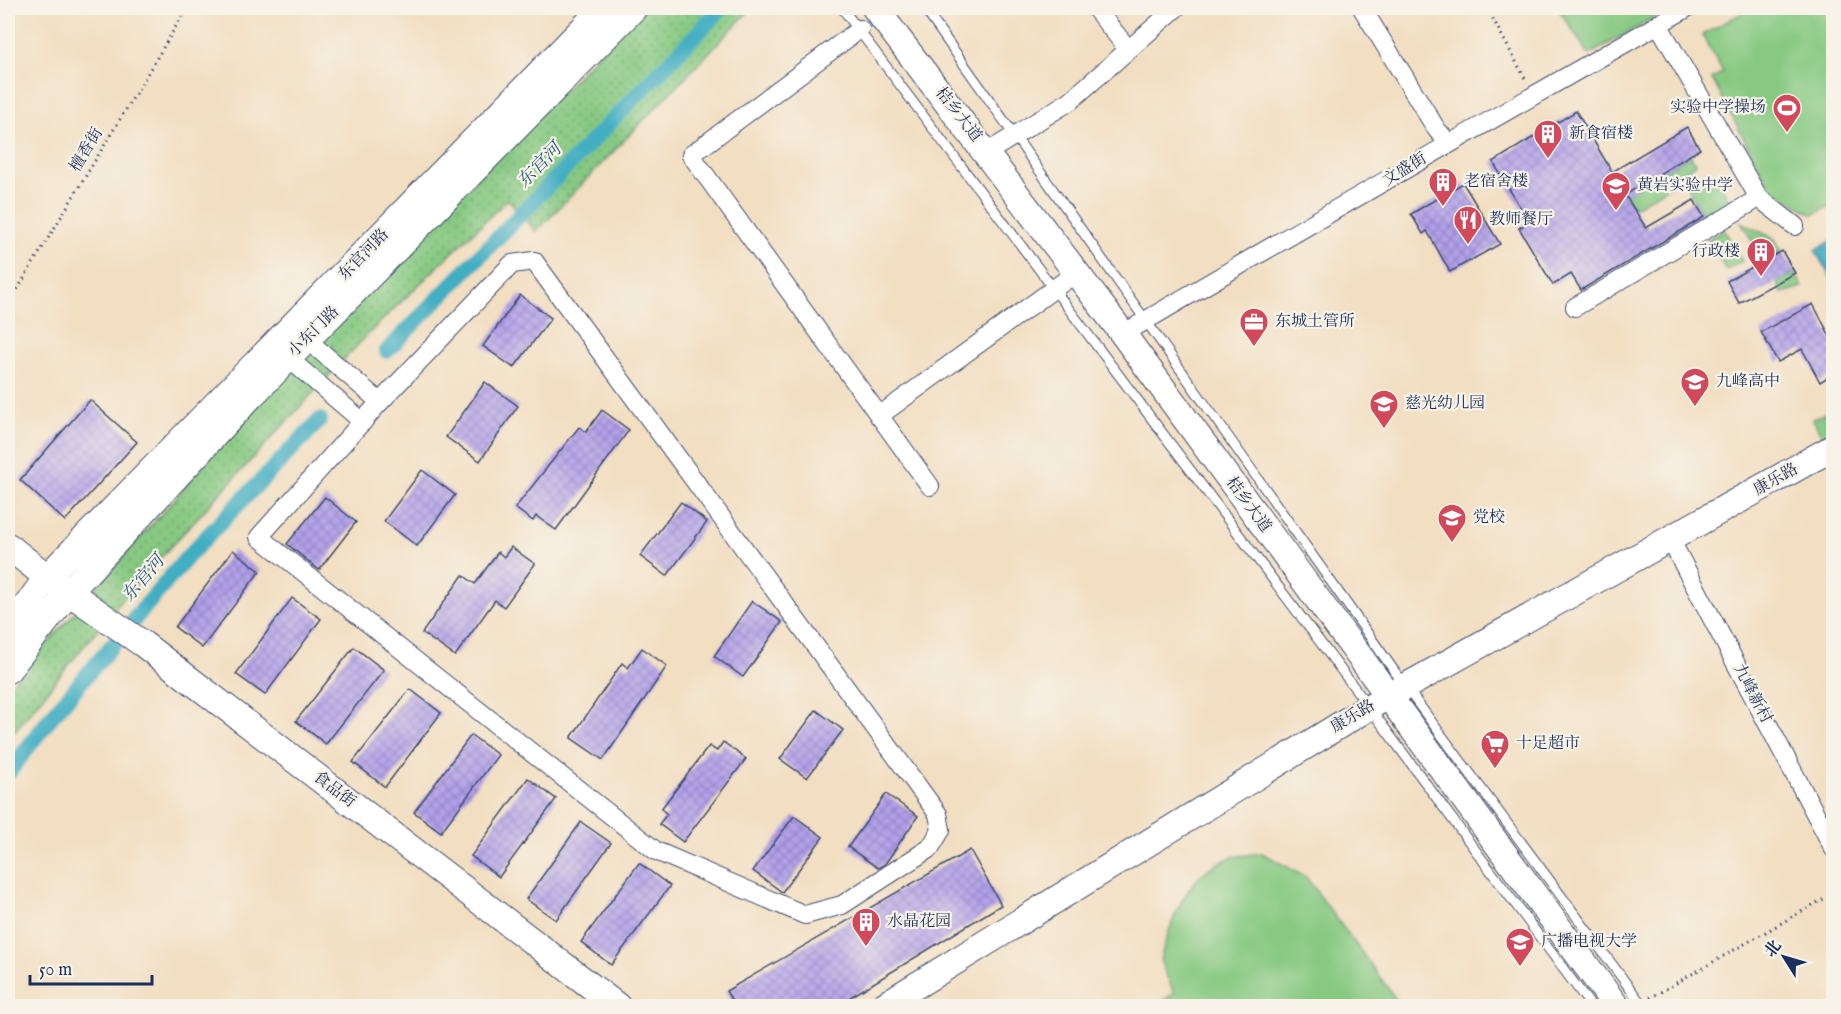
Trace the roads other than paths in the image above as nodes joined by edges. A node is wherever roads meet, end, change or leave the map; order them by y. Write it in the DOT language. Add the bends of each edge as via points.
graph roads {
  1 [pos="603,8"];
  2 [pos="634,8"];
  3 [pos="842,8"];
  4 [pos="875,8"];
  5 [pos="924,8"];
  6 [pos="1095,8"];
  7 [pos="1176,8"];
  8 [pos="1362,8"];
  9 [pos="1687,8"];
  10 [pos="1658,24"];
  11 [pos="860,29"];
  12 [pos="1128,50"];
  13 [pos="1015,135"];
  14 [pos="1448,142"];
  15 [pos="988,152"];
  16 [pos="1759,198"];
  17 [pos="1795,226"];
  18 [pos="1077,272"];
  19 [pos="1055,289"];
  20 [pos="1575,307"];
  21 [pos="1148,319"];
  22 [pos="300,333"];
  23 [pos="1123,334"];
  24 [pos="281,352"];
  25 [pos="380,402"];
  26 [pos="879,416"];
  27 [pos="363,422"];
  28 [pos="1833,447"];
  29 [pos="930,486"];
  30 [pos="1670,539"];
  31 [pos="8,546"];
  32 [pos="47,577"];
  33 [pos="69,592"];
  34 [pos="8,632"];
  35 [pos="8,670"];
  36 [pos="1387,696"];
  37 [pos="1833,849"];
  38 [pos="617,1006"];
  39 [pos="883,1006"];
  40 [pos="1590,1006"];
  41 [pos="1633,1006"];
  1 -- 22 [label="street, 东官河路"];
  2 -- 22 [label="street, 小东门路"];
  3 -- 11 [label="lane"];
  4 -- 15 [label="street, 桔乡大道"];
  5 -- 13 [label="lane"];
  6 -- 12 [label="street"];
  7 -- 12 [label="street"];
  8 -- 14 [label="street"];
  9 -- 10 [label="street, 文盛街"];
  10 -- 14 [label="street, 文盛街"];
  10 -- 16 [label="street"];
  11 -- 19 [label="lane"];
  11 -- 26 [label="street" via="691,155"];
  12 -- 13 [label="street" via="1070,101"];
  13 -- 15 [label="street"];
  13 -- 21 [label="lane"];
  14 -- 21 [label="street, 文盛街"];
  15 -- 18 [label="street, 桔乡大道"];
  16 -- 17 [label="street"];
  16 -- 20 [label="street"];
  18 -- 19 [label="street"];
  18 -- 23 [label="street, 桔乡大道"];
  19 -- 26 [label="street"];
  19 -- 36 [label="lane"];
  21 -- 23 [label="street, 文盛街"];
  21 -- 36 [label="lane"];
  22 -- 24 [label="street, 东官河路"];
  22 -- 25 [label="street"];
  23 -- 36 [label="street, 桔乡大道"];
  24 -- 27 [label="street"];
  24 -- 32 [label="street, 东官河路"];
  24 -- 33 [label="street, 小东门路"];
  25 -- 27 [label="street"];
  25 -- 27 [label="street" via="512,264 534,261 938,814 941,830 930,848 842,905 805,915 656,851 259,537"];
  26 -- 29 [label="street"];
  28 -- 30 [label="street, 康乐路"];
  30 -- 36 [label="street, 康乐路"];
  30 -- 37 [label="street, 九峰新村"];
  31 -- 32 [label="street, 食品街"];
  32 -- 33 [label="street, 食品街"];
  32 -- 34 [label="street"];
  33 -- 35 [label="street, 小东门路"];
  33 -- 38 [label="street, 食品街" via="137,639"];
  36 -- 39 [label="street, 康乐路"];
  36 -- 40 [label="lane"];
  36 -- 41 [label="street, 桔乡大道"];
}
